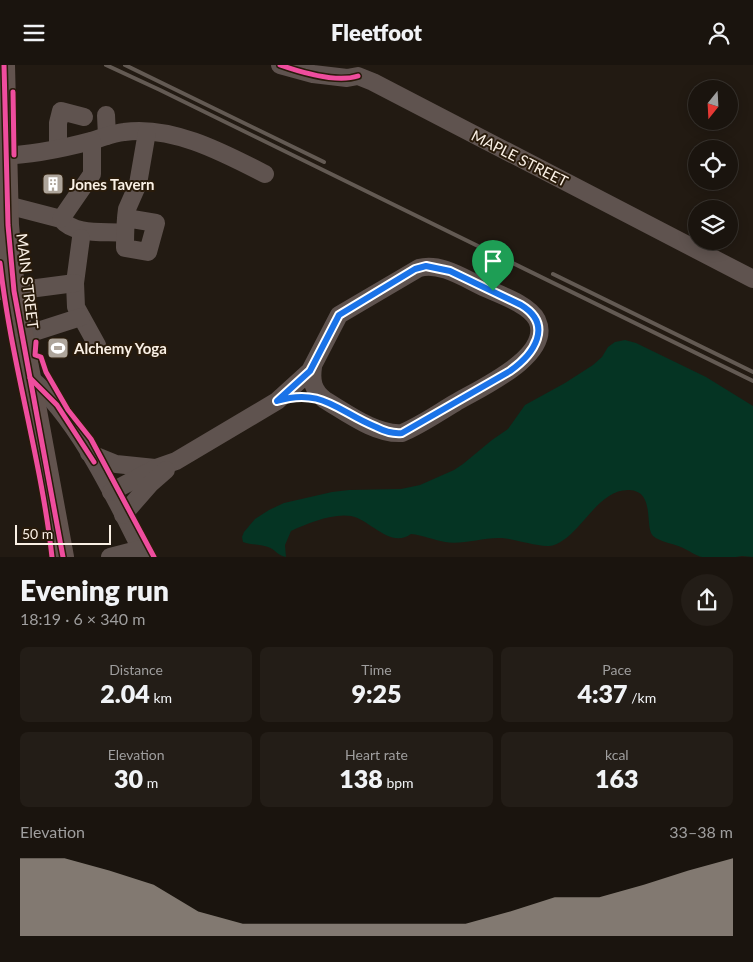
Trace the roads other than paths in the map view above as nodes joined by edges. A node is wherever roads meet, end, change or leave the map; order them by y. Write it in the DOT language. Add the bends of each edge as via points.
graph roads {
  1 [pos="4,65"];
  2 [pos="280,65"];
  3 [pos="364,70"];
  4 [pos="334,71"];
  5 [pos="2,108"];
  6 [pos="106,115"];
  7 [pos="84,117"];
  8 [pos="147,132"];
  9 [pos="100,138"];
  10 [pos="58,148"];
  11 [pos="3,156"];
  12 [pos="266,174"];
  13 [pos="7,205"];
  14 [pos="61,219"];
  15 [pos="81,238"];
  16 [pos="753,279"];
  17 [pos="74,283"];
  18 [pos="7,291"];
  19 [pos="81,317"];
  20 [pos="22,336"];
  21 [pos="97,345"];
  22 [pos="313,367"];
  23 [pos="30,377"];
  24 [pos="277,401"];
  25 [pos="325,401"];
  26 [pos="89,453"];
  27 [pos="176,461"];
  28 [pos="156,468"];
  29 [pos="111,492"];
  30 [pos="123,515"];
  31 [pos="143,553"];
  32 [pos="63,557"];
  33 [pos="110,557"];
  1 -- 5 [label="main road, MAIN STREET"];
  2 -- 4 [label="street, MAPLE STREET" via="306,73"];
  3 -- 4 [label="street, MAPLE STREET" via="347,78"];
  3 -- 16 [label="street, MAPLE STREET" via="433,112"];
  5 -- 11 [label="main road, MAIN STREET"];
  6 -- 9 [label="street"];
  7 -- 10 [label="street" via="61,111"];
  8 -- 9 [label="street" via="124,131"];
  8 -- 12 [label="street" via="190,140"];
  8 -- 14 [label="street" via="139,180 128,205 126,225 77,230"];
  9 -- 10 [label="street"];
  9 -- 14 [label="street" via="92,174"];
  10 -- 11 [label="street"];
  11 -- 13 [label="main road, MAIN STREET"];
  13 -- 14 [label="street"];
  13 -- 18 [label="main road, MAIN STREET"];
  15 -- 17 [label="street"];
  17 -- 18 [label="street"];
  17 -- 19 [label="street" via="76,307"];
  18 -- 20 [label="main road, MAIN STREET"];
  19 -- 20 [label="street"];
  19 -- 21 [label="street"];
  20 -- 23 [label="main road, MAIN STREET"];
  22 -- 24 [label="street"];
  22 -- 25 [label="street" via="313,387"];
  22 -- 25 [label="street" via="339,315 422,267 450,271 527,309 538,321 536,343 515,368 405,431 396,433 377,428"];
  23 -- 26 [label="street" via="57,405"];
  23 -- 32 [label="main road, MAIN STREET"];
  24 -- 25 [label="street" via="302,396"];
  24 -- 27 [label="street"];
  26 -- 28 [label="street" via="116,464"];
  26 -- 29 [label="street"];
  27 -- 28 [label="street"];
  27 -- 30 [label="street"];
  28 -- 29 [label="street"];
  29 -- 30 [label="street"];
  30 -- 31 [label="street"];
  31 -- 33 [label="street"];
}
